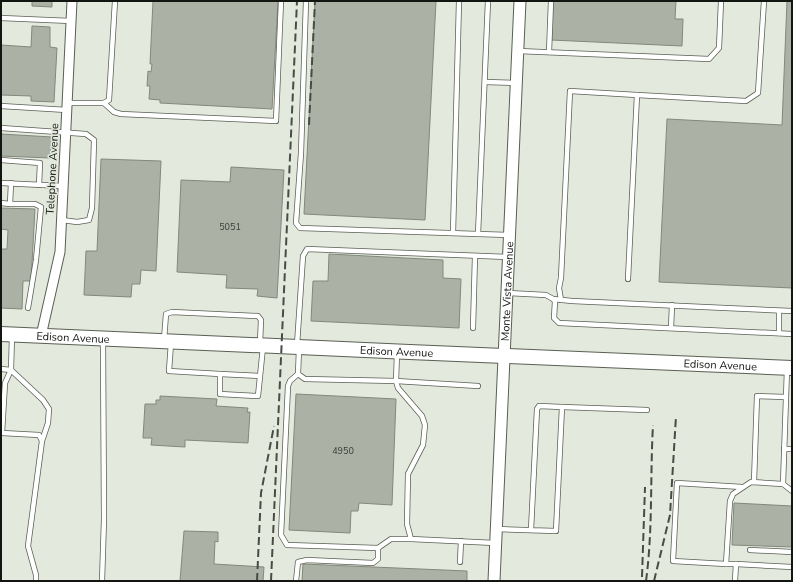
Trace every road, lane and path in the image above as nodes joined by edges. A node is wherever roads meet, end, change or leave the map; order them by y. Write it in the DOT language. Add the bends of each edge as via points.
graph roads {
  1 [pos="72,1"];
  2 [pos="115,1"];
  3 [pos="281,1"];
  4 [pos="306,1"];
  5 [pos="460,1"];
  6 [pos="488,1"];
  7 [pos="520,1"];
  8 [pos="551,1"];
  9 [pos="721,1"];
  10 [pos="764,1"];
  11 [pos="1,18"];
  12 [pos="71,21"];
  13 [pos="518,51"];
  14 [pos="549,52"];
  15 [pos="485,82"];
  16 [pos="516,83"];
  17 [pos="637,95"];
  18 [pos="104,103"];
  19 [pos="1,106"];
  20 [pos="67,106"];
  21 [pos="1,128"];
  22 [pos="66,134"];
  23 [pos="1,160"];
  24 [pos="1,183"];
  25 [pos="11,183"];
  26 [pos="39,185"];
  27 [pos="63,186"];
  28 [pos="1,203"];
  29 [pos="10,204"];
  30 [pos="62,220"];
  31 [pos="453,232"];
  32 [pos="478,234"];
  33 [pos="510,235"];
  34 [pos="475,256"];
  35 [pos="508,257"];
  36 [pos="628,279"];
  37 [pos="507,293"];
  38 [pos="553,298"];
  39 [pos="561,300"];
  40 [pos="672,305"];
  41 [pos="28,308"];
  42 [pos="779,311"];
  43 [pos="792,311"];
  44 [pos="473,328"];
  45 [pos="671,328"];
  46 [pos="779,333"];
  47 [pos="6,334"];
  48 [pos="792,334"];
  49 [pos="41,336"];
  50 [pos="103,339"];
  51 [pos="167,342"];
  52 [pos="261,347"];
  53 [pos="298,348"];
  54 [pos="397,352"];
  55 [pos="504,355"];
  56 [pos="790,368"];
  57 [pos="1,369"];
  58 [pos="11,370"];
  59 [pos="220,374"];
  60 [pos="298,374"];
  61 [pos="259,376"];
  62 [pos="396,381"];
  63 [pos="478,386"];
  64 [pos="786,397"];
  65 [pos="562,407"];
  66 [pos="647,410"];
  67 [pos="785,418"];
  68 [pos="792,418"];
  69 [pos="42,441"];
  70 [pos="784,449"];
  71 [pos="792,450"];
  72 [pos="754,482"];
  73 [pos="783,484"];
  74 [pos="742,487"];
  75 [pos="792,491"];
  76 [pos="496,529"];
  77 [pos="532,530"];
  78 [pos="411,539"];
  79 [pos="461,541"];
  80 [pos="496,543"];
  81 [pos="378,548"];
  82 [pos="750,550"];
  83 [pos="792,552"];
  84 [pos="460,562"];
  85 [pos="726,564"];
  86 [pos="736,564"];
  87 [pos="792,567"];
  88 [pos="36,581"];
  89 [pos="102,581"];
  90 [pos="296,581"];
  91 [pos="494,581"];
  92 [pos="735,581"];
  1 -- 12 [label="street, Telephone Avenue"];
  2 -- 18 [label="lane" via="108,100"];
  3 -- 18 [label="lane" via="276,121 121,114 114,112"];
  4 -- 31 [label="lane" via="296,223 300,228"];
  5 -- 31 [label="lane"];
  6 -- 15 [label="lane"];
  7 -- 13 [label="street, Monte Vista Avenue"];
  8 -- 14 [label="lane"];
  9 -- 14 [label="lane" via="719,48 710,59"];
  10 -- 17 [label="lane" via="758,93 746,101"];
  11 -- 12 [label="lane"];
  12 -- 20 [label="street, Telephone Avenue"];
  13 -- 14 [label="lane"];
  13 -- 16 [label="street, Monte Vista Avenue"];
  15 -- 16 [label="lane"];
  15 -- 32 [label="lane"];
  16 -- 33 [label="street, Monte Vista Avenue"];
  17 -- 36 [label="lane"];
  17 -- 39 [label="lane" via="570,91 559,288"];
  18 -- 20 [label="lane"];
  19 -- 20 [label="lane"];
  20 -- 22 [label="street, Telephone Avenue"];
  21 -- 22 [label="lane"];
  22 -- 27 [label="street, Telephone Avenue"];
  22 -- 30 [label="lane" via="86,134 94,140 92,208 89,220"];
  23 -- 26 [label="lane" via="40,163"];
  24 -- 25 [label="lane"];
  25 -- 26 [label="lane"];
  25 -- 29 [label="lane"];
  26 -- 27 [label="lane"];
  27 -- 30 [label="street, Telephone Avenue"];
  28 -- 29 [label="lane"];
  29 -- 41 [label="lane" via="35,204 41,207"];
  30 -- 49 [label="street, Telephone Avenue" via="60,252"];
  31 -- 32 [label="lane"];
  32 -- 33 [label="lane"];
  33 -- 35 [label="street, Monte Vista Avenue"];
  34 -- 35 [label="lane"];
  34 -- 44 [label="lane"];
  34 -- 53 [label="lane" via="307,249 303,256"];
  35 -- 37 [label="street, Monte Vista Avenue"];
  37 -- 38 [label="lane" via="546,295"];
  37 -- 55 [label="street, Monte Vista Avenue"];
  38 -- 39 [label="lane"];
  38 -- 45 [label="lane" via="554,318 559,323"];
  39 -- 40 [label="lane"];
  40 -- 42 [label="lane"];
  40 -- 45 [label="lane"];
  42 -- 43 [label="lane"];
  42 -- 46 [label="lane"];
  45 -- 46 [label="lane"];
  46 -- 48 [label="lane"];
  47 -- 49 [label="main road, Edison Avenue"];
  47 -- 58 [label="lane"];
  49 -- 50 [label="main road, Edison Avenue"];
  50 -- 51 [label="main road, Edison Avenue"];
  50 -- 89 [label="lane"];
  51 -- 52 [label="main road, Edison Avenue"];
  51 -- 52 [label="lane" via="166,314 172,312 258,316 261,320"];
  51 -- 59 [label="lane" via="169,371"];
  52 -- 53 [label="main road, Edison Avenue"];
  52 -- 61 [label="lane"];
  53 -- 54 [label="main road, Edison Avenue"];
  53 -- 60 [label="lane"];
  54 -- 55 [label="main road, Edison Avenue"];
  54 -- 62 [label="lane"];
  55 -- 56 [label="main road, Edison Avenue"];
  55 -- 76 [label="street, Monte Vista Avenue"];
  56 -- 64 [label="lane"];
  57 -- 58 [label="lane"];
  58 -- 69 [label="lane" via="43,400 48,409 48,423"];
  58 -- 69 [label="lane" via="5,382 2,433 39,436"];
  59 -- 61 [label="lane"];
  59 -- 61 [label="lane" via="220,394 258,396"];
  60 -- 62 [label="lane" via="305,379"];
  60 -- 81 [label="lane" via="288,386 281,535 284,542 287,545"];
  62 -- 63 [label="lane"];
  62 -- 78 [label="lane" via="398,388 422,416 425,425 423,445 408,474 407,524"];
  64 -- 67 [label="lane"];
  64 -- 72 [label="lane" via="758,396"];
  65 -- 66 [label="lane"];
  65 -- 77 [label="lane" via="539,406 537,409"];
  65 -- 77 [label="lane" via="556,531"];
  67 -- 68 [label="lane"];
  67 -- 70 [label="lane"];
  69 -- 88 [label="lane" via="28,546"];
  70 -- 71 [label="lane"];
  70 -- 73 [label="lane"];
  72 -- 73 [label="lane"];
  72 -- 74 [label="lane"];
  73 -- 75 [label="lane"];
  74 -- 85 [label="lane" via="730,501"];
  74 -- 85 [label="lane" via="677,483 673,561"];
  76 -- 77 [label="lane"];
  76 -- 80 [label="street, Monte Vista Avenue"];
  78 -- 79 [label="lane"];
  78 -- 81 [label="lane" via="391,539"];
  79 -- 80 [label="lane"];
  79 -- 84 [label="lane"];
  80 -- 91 [label="street, Monte Vista Avenue"];
  81 -- 90 [label="lane" via="378,559 373,563 307,560 298,562"];
  82 -- 83 [label="lane"];
  85 -- 86 [label="lane"];
  86 -- 87 [label="lane"];
  86 -- 92 [label="lane"];
}
